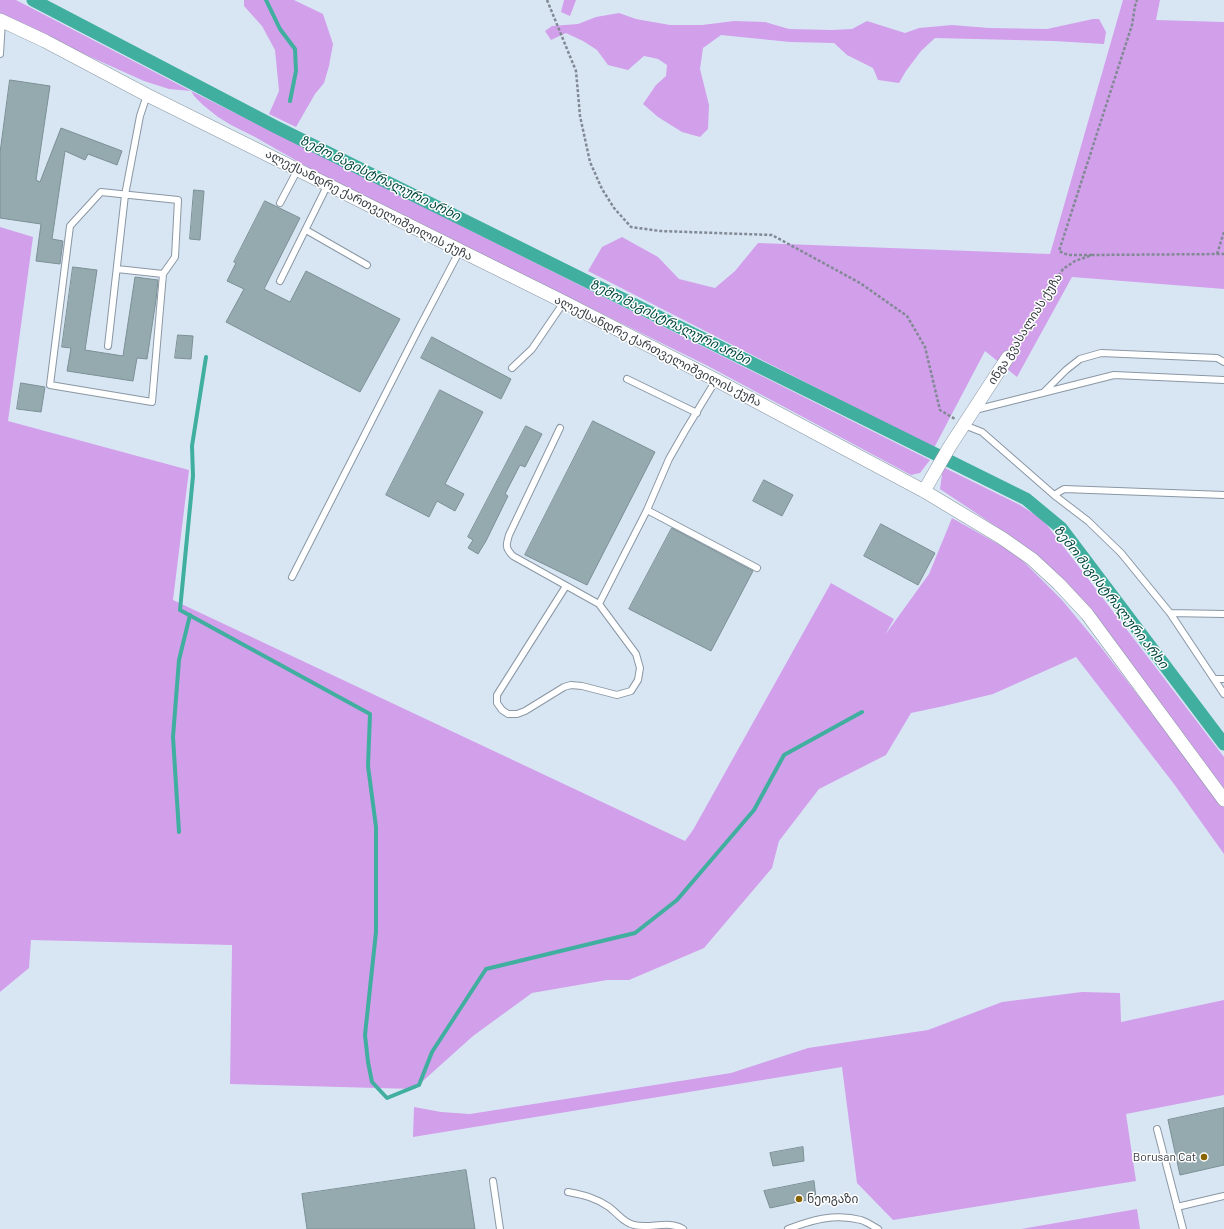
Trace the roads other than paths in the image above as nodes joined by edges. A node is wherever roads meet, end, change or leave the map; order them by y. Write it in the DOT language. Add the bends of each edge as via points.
graph roads {
  1 [pos="1,21"];
  2 [pos="0,54"];
  3 [pos="147,95"];
  4 [pos="298,169"];
  5 [pos="328,184"];
  6 [pos="125,195"];
  7 [pos="280,203"];
  8 [pos="306,230"];
  9 [pos="460,250"];
  10 [pos="367,265"];
  11 [pos="117,269"];
  12 [pos="163,274"];
  13 [pos="280,281"];
  14 [pos="564,302"];
  15 [pos="108,346"];
  16 [pos="1008,357"];
  17 [pos="1224,362"];
  18 [pos="512,368"];
  19 [pos="627,379"];
  20 [pos="716,380"];
  21 [pos="1224,380"];
  22 [pos="1043,393"];
  23 [pos="974,410"];
  24 [pos="697,413"];
  25 [pos="964,425"];
  26 [pos="560,428"];
  27 [pos="924,491"];
  28 [pos="1054,495"];
  29 [pos="1224,495"];
  30 [pos="647,510"];
  31 [pos="757,568"];
  32 [pos="292,577"];
  33 [pos="566,586"];
  34 [pos="599,604"];
  35 [pos="1170,613"];
  36 [pos="1224,614"];
  37 [pos="1214,679"];
  38 [pos="1224,679"];
  39 [pos="1224,694"];
  40 [pos="1224,800"];
  41 [pos="1158,1129"];
  42 [pos="493,1181"];
  43 [pos="568,1192"];
  44 [pos="1224,1196"];
  45 [pos="1177,1206"];
  46 [pos="500,1229"];
  47 [pos="683,1229"];
  48 [pos="788,1229"];
  49 [pos="878,1229"];
  50 [pos="1183,1229"];
  1 -- 2 [label="lane"];
  1 -- 3 [label="street, ალექსანდრე ქართველიშვილის ქუჩა" via="45,41"];
  3 -- 4 [label="street, ალექსანდრე ქართველიშვილის ქუჩა"];
  3 -- 6 [label="lane" via="140,116"];
  4 -- 5 [label="street, ალექსანდრე ქართველიშვილის ქუჩა"];
  4 -- 7 [label="lane"];
  5 -- 8 [label="lane"];
  5 -- 9 [label="street, ალექსანდრე ქართველიშვილის ქუჩა"];
  6 -- 11 [label="lane"];
  6 -- 12 [label="lane" via="178,200 174,257"];
  6 -- 12 [label="lane" via="101,192 70,226 50,385 152,402"];
  8 -- 10 [label="lane"];
  8 -- 13 [label="lane"];
  9 -- 14 [label="street, ალექსანდრე ქართველიშვილის ქუჩა"];
  9 -- 32 [label="lane"];
  11 -- 12 [label="lane"];
  11 -- 15 [label="lane"];
  14 -- 18 [label="lane" via="532,349"];
  14 -- 20 [label="street, ალექსანდრე ქართველიშვილის ქუჩა"];
  16 -- 23 [label="street, ინგა გვასალიას ქუჩა"];
  17 -- 22 [label="lane" via="1217,358 1101,353 1080,359"];
  19 -- 24 [label="lane"];
  20 -- 24 [label="lane"];
  20 -- 27 [label="street, ალექსანდრე ქართველიშვილის ქუჩა"];
  21 -- 22 [label="lane" via="1114,376"];
  22 -- 23 [label="lane"];
  23 -- 25 [label="street, ინგა გვასალიას ქუჩა"];
  24 -- 30 [label="lane" via="669,459"];
  25 -- 27 [label="street, ინგა გვასალიას ქუჩა"];
  25 -- 28 [label="lane" via="982,432"];
  26 -- 33 [label="lane" via="506,544 513,556"];
  27 -- 40 [label="street, ალექსანდრე ქართველიშვილის ქუჩა" via="1032,558 1059,584 1087,614"];
  28 -- 29 [label="lane" via="1064,489"];
  28 -- 35 [label="lane" via="1088,521 1121,553"];
  30 -- 31 [label="lane"];
  30 -- 34 [label="lane"];
  33 -- 34 [label="lane"];
  33 -- 34 [label="lane" via="497,695 497,703 508,714 525,711 564,687 572,685 617,695 631,691 638,680 640,668 636,654"];
  35 -- 36 [label="lane"];
  35 -- 37 [label="lane"];
  37 -- 38 [label="lane"];
  37 -- 39 [label="lane"];
  41 -- 45 [label="lane"];
  42 -- 46 [label="lane"];
  43 -- 47 [label="lane" via="592,1197 633,1225 665,1224"];
  44 -- 45 [label="lane"];
  45 -- 50 [label="lane"];
  48 -- 49 [label="lane" via="822,1218 842,1216 863,1221"];
}
